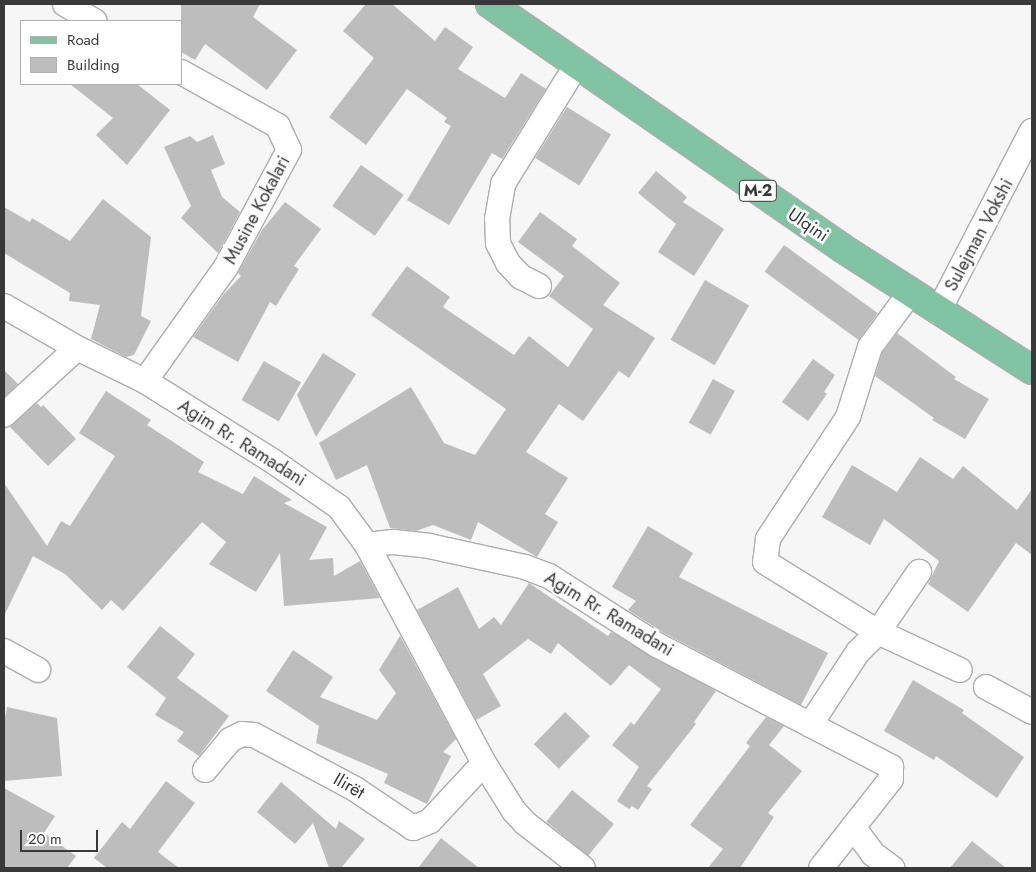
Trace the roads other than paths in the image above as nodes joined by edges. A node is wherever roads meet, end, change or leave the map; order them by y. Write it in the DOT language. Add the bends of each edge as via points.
graph roads {
  1 [pos="65,4"];
  2 [pos="490,4"];
  3 [pos="92,20"];
  4 [pos="577,64"];
  5 [pos="182,73"];
  6 [pos="1032,131"];
  7 [pos="540,286"];
  8 [pos="910,293"];
  9 [pos="4,306"];
  10 [pos="938,312"];
  11 [pos="77,348"];
  12 [pos="1032,370"];
  13 [pos="145,381"];
  14 [pos="4,415"];
  15 [pos="367,544"];
  16 [pos="919,572"];
  17 [pos="878,632"];
  18 [pos="4,651"];
  19 [pos="38,670"];
  20 [pos="960,670"];
  21 [pos="986,687"];
  22 [pos="1032,712"];
  23 [pos="810,725"];
  24 [pos="484,763"];
  25 [pos="205,770"];
  26 [pos="853,827"];
  27 [pos="583,868"];
  28 [pos="821,868"];
  29 [pos="892,868"];
  1 -- 3 [label="street"];
  2 -- 4 [label="main road, Ulqini / M-2"];
  4 -- 7 [label="street" via="503,184 497,219 498,243 508,263 521,278"];
  4 -- 8 [label="main road, Ulqini / M-2" via="680,138"];
  5 -- 13 [label="street, Musine Kokalari" via="278,126 289,150 226,268"];
  6 -- 10 [label="street, Sulejman Vokshi"];
  8 -- 10 [label="main road, Ulqini / M-2"];
  8 -- 17 [label="street" via="870,347 848,417 768,539 765,562"];
  9 -- 11 [label="street, Agim Rr. Ramadani"];
  10 -- 12 [label="main road, Ulqini / M-2"];
  11 -- 13 [label="street, Agim Rr. Ramadani"];
  11 -- 14 [label="street"];
  13 -- 15 [label="street, Agim Rr. Ramadani" via="316,489 339,508"];
  15 -- 23 [label="street, Agim Rr. Ramadani" via="393,542 429,546 525,567 549,576 657,645"];
  15 -- 24 [label="street"];
  16 -- 17 [label="street"];
  17 -- 20 [label="street"];
  17 -- 23 [label="street" via="858,652"];
  18 -- 19 [label="street"];
  21 -- 22 [label="street"];
  23 -- 26 [label="street, Agim Rr. Ramadani" via="891,767 891,779"];
  24 -- 25 [label="street, Ilirët" via="430,822 413,828 355,789 254,734 242,734 230,740"];
  24 -- 27 [label="street" via="525,823"];
  26 -- 28 [label="street, Agim Rr. Ramadani"];
  26 -- 29 [label="street" via="873,854"];
}
